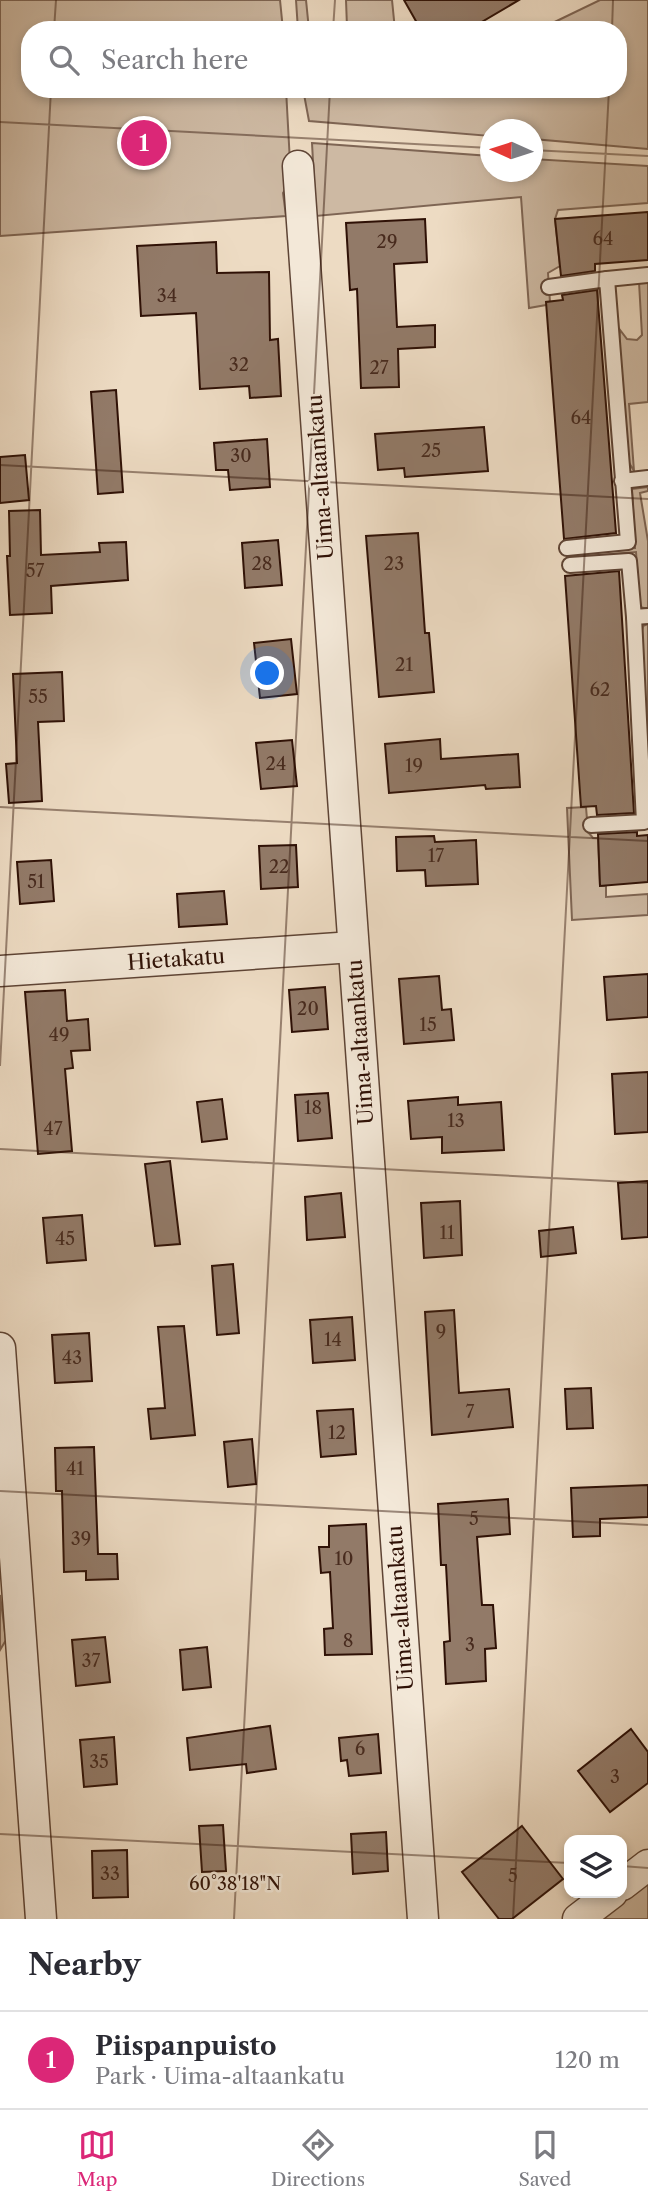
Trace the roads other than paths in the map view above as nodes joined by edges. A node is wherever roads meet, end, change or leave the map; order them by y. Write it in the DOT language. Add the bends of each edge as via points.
graph roads {
  1 [pos="298,166"];
  2 [pos="648,275"];
  3 [pos="607,279"];
  4 [pos="549,287"];
  5 [pos="648,478"];
  6 [pos="622,481"];
  7 [pos="567,548"];
  8 [pos="570,565"];
  9 [pos="641,617"];
  10 [pos="646,822"];
  11 [pos="590,825"];
  12 [pos="353,947"];
  13 [pos="0,971"];
  14 [pos="0,1348"];
  15 [pos="648,1864"];
  16 [pos="627,1881"];
  17 [pos="605,1898"];
  18 [pos="41,1919"];
  19 [pos="422,1919"];
  20 [pos="578,1919"];
  1 -- 12 [label="street, Uima-altaankatu"];
  2 -- 3 [label="lane"];
  3 -- 4 [label="lane"];
  3 -- 6 [label="lane"];
  5 -- 6 [label="lane"];
  6 -- 7 [label="lane" via="628,542"];
  8 -- 9 [label="lane" via="629,561"];
  9 -- 10 [label="lane"];
  10 -- 11 [label="lane"];
  12 -- 13 [label="street, Hietakatu"];
  12 -- 19 [label="street, Uima-altaankatu"];
  14 -- 18 [label="street"];
  15 -- 16 [label="street"];
  17 -- 20 [label="street"];
}
